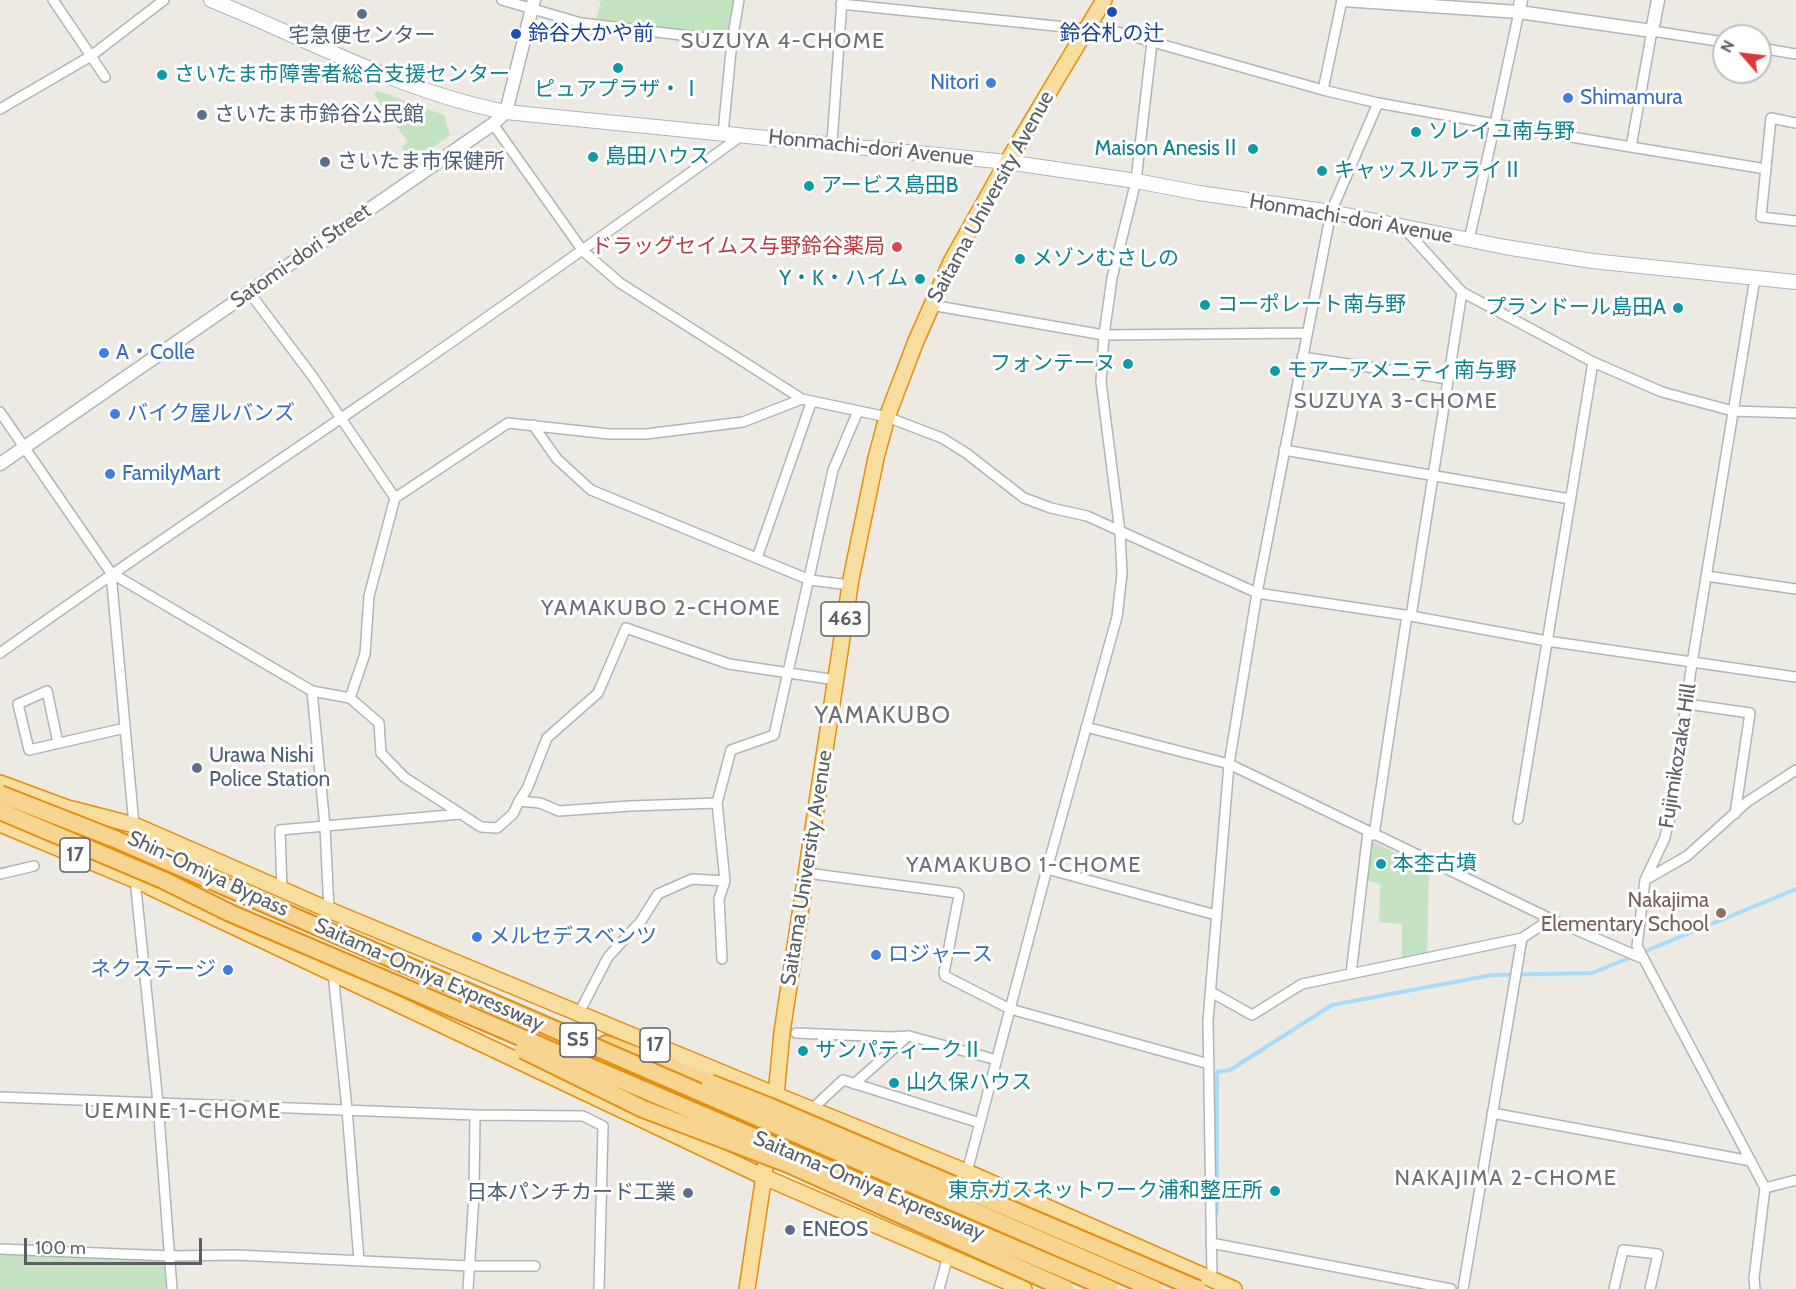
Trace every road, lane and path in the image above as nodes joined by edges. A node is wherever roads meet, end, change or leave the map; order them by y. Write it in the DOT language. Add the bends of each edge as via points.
graph roads {
  1 [pos="53,0"];
  2 [pos="164,0"];
  3 [pos="502,0"];
  4 [pos="739,0"];
  5 [pos="1104,0"];
  6 [pos="1342,0"];
  7 [pos="1658,0"];
  8 [pos="215,1"];
  9 [pos="841,2"];
  10 [pos="533,5"];
  11 [pos="1520,6"];
  12 [pos="1087,27"];
  13 [pos="1652,31"];
  14 [pos="1712,40"];
  15 [pos="732,41"];
  16 [pos="1152,42"];
  17 [pos="1772,50"];
  18 [pos="1796,54"];
  19 [pos="91,56"];
  20 [pos="105,77"];
  21 [pos="1323,90"];
  22 [pos="1378,103"];
  23 [pos="0,109"];
  24 [pos="506,112"];
  25 [pos="1796,123"];
  26 [pos="493,124"];
  27 [pos="1495,124"];
  28 [pos="723,133"];
  29 [pos="742,135"];
  30 [pos="832,143"];
  31 [pos="1631,147"];
  32 [pos="1007,162"];
  33 [pos="1766,169"];
  34 [pos="1136,181"];
  35 [pos="1331,212"];
  36 [pos="1796,220"];
  37 [pos="1403,227"];
  38 [pos="1469,240"];
  39 [pos="583,251"];
  40 [pos="1755,278"];
  41 [pos="1796,282"];
  42 [pos="249,292"];
  43 [pos="1462,292"];
  44 [pos="931,305"];
  45 [pos="1307,333"];
  46 [pos="1104,335"];
  47 [pos="1302,357"];
  48 [pos="1593,362"];
  49 [pos="1448,379"];
  50 [pos="806,401"];
  51 [pos="858,411"];
  52 [pos="1733,411"];
  53 [pos="0,412"];
  54 [pos="1796,413"];
  55 [pos="887,417"];
  56 [pos="340,418"];
  57 [pos="533,425"];
  58 [pos="25,448"];
  59 [pos="1284,450"];
  60 [pos="0,464"];
  61 [pos="1433,476"];
  62 [pos="395,498"];
  63 [pos="1570,500"];
  64 [pos="1120,532"];
  65 [pos="757,558"];
  66 [pos="111,573"];
  67 [pos="1706,576"];
  68 [pos="810,580"];
  69 [pos="850,585"];
  70 [pos="1796,589"];
  71 [pos="1257,593"];
  72 [pos="1409,615"];
  73 [pos="1547,641"];
  74 [pos="0,653"];
  75 [pos="1692,663"];
  76 [pos="789,674"];
  77 [pos="1796,678"];
  78 [pos="836,680"];
  79 [pos="312,690"];
  80 [pos="350,698"];
  81 [pos="1687,704"];
  82 [pos="1086,727"];
  83 [pos="125,728"];
  84 [pos="58,743"];
  85 [pos="1229,764"];
  86 [pos="1796,770"];
  87 [pos="0,783"];
  88 [pos="0,794"];
  89 [pos="519,801"];
  90 [pos="717,803"];
  91 [pos="72,809"];
  92 [pos="0,811"];
  93 [pos="461,814"];
  94 [pos="1735,814"];
  95 [pos="1518,819"];
  96 [pos="0,824"];
  97 [pos="134,825"];
  98 [pos="325,827"];
  99 [pos="1371,833"];
  100 [pos="142,844"];
  101 [pos="34,866"];
  102 [pos="1047,869"];
  103 [pos="807,873"];
  104 [pos="0,874"];
  105 [pos="135,879"];
  106 [pos="1645,880"];
  107 [pos="725,881"];
  108 [pos="150,886"];
  109 [pos="282,890"];
  110 [pos="329,910"];
  111 [pos="231,913"];
  112 [pos="1216,915"];
  113 [pos="1551,919"];
  114 [pos="1522,938"];
  115 [pos="722,959"];
  116 [pos="1644,959"];
  117 [pos="333,973"];
  118 [pos="1351,974"];
  119 [pos="1211,992"];
  120 [pos="1010,1009"];
  121 [pos="579,1013"];
  122 [pos="553,1029"];
  123 [pos="796,1033"];
  124 [pos="909,1036"];
  125 [pos="997,1060"];
  126 [pos="1209,1064"];
  127 [pos="854,1084"];
  128 [pos="776,1095"];
  129 [pos="0,1097"];
  130 [pos="158,1103"];
  131 [pos="347,1109"];
  132 [pos="812,1109"];
  133 [pos="1492,1113"];
  134 [pos="475,1115"];
  135 [pos="980,1123"];
  136 [pos="1751,1161"];
  137 [pos="967,1172"];
  138 [pos="764,1177"];
  139 [pos="1796,1180"];
  140 [pos="1765,1188"];
  141 [pos="1211,1243"];
  142 [pos="0,1249"];
  143 [pos="171,1256"];
  144 [pos="948,1256"];
  145 [pos="359,1261"];
  146 [pos="469,1266"];
  147 [pos="535,1266"];
  148 [pos="1212,1278"];
  149 [pos="172,1289"];
  150 [pos="468,1289"];
  151 [pos="599,1289"];
  152 [pos="747,1289"];
  153 [pos="939,1289"];
  154 [pos="1024,1289"];
  155 [pos="1066,1289"];
  156 [pos="1110,1289"];
  157 [pos="1116,1289"];
  158 [pos="1154,1289"];
  159 [pos="1198,1289"];
  160 [pos="1234,1289"];
  161 [pos="1451,1289"];
  162 [pos="1463,1289"];
  163 [pos="1614,1289"];
  164 [pos="1650,1289"];
  165 [pos="1755,1289"];
  1 -- 19 [label="street"];
  2 -- 19 [label="street"];
  3 -- 10 [label="street"];
  4 -- 15 [label="street"];
  5 -- 12 [label="highway, Saitama University Avenue / 463"];
  6 -- 11 [label="street"];
  6 -- 21 [label="street"];
  7 -- 13 [label="street"];
  8 -- 24 [label="main road, Honmachi-dori Avenue" via="421,88"];
  9 -- 12 [label="street"];
  9 -- 30 [label="street"];
  10 -- 15 [label="street" via="581,23"];
  10 -- 24 [label="street"];
  11 -- 13 [label="street"];
  11 -- 27 [label="street"];
  12 -- 16 [label="street"];
  12 -- 32 [label="highway, Saitama University Avenue / 463"];
  13 -- 14 [label="street"];
  13 -- 31 [label="street"];
  15 -- 28 [label="street"];
  16 -- 21 [label="street"];
  16 -- 34 [label="street"];
  17 -- 18 [label="street"];
  19 -- 20 [label="street"];
  19 -- 23 [label="street"];
  21 -- 22 [label="street"];
  22 -- 27 [label="street"];
  22 -- 35 [label="street"];
  24 -- 26 [label="street, Satomi-dori Street"];
  24 -- 28 [label="main road, Honmachi-dori Avenue"];
  25 -- 33 [label="street" via="1771,118"];
  26 -- 39 [label="street"];
  26 -- 42 [label="street, Satomi-dori Street"];
  27 -- 31 [label="street"];
  27 -- 38 [label="street"];
  28 -- 29 [label="main road, Honmachi-dori Avenue"];
  29 -- 30 [label="main road, Honmachi-dori Avenue"];
  29 -- 39 [label="street"];
  30 -- 32 [label="main road, Honmachi-dori Avenue"];
  31 -- 33 [label="street"];
  32 -- 34 [label="main road, Honmachi-dori Avenue"];
  32 -- 44 [label="highway, Saitama University Avenue / 463"];
  33 -- 36 [label="street" via="1761,217"];
  34 -- 35 [label="main road, Honmachi-dori Avenue"];
  34 -- 46 [label="street" via="1112,278"];
  35 -- 37 [label="main road, Honmachi-dori Avenue"];
  35 -- 45 [label="street"];
  37 -- 38 [label="main road, Honmachi-dori Avenue"];
  37 -- 43 [label="street"];
  38 -- 40 [label="main road, Honmachi-dori Avenue" via="1592,261"];
  39 -- 50 [label="street" via="620,283"];
  39 -- 56 [label="street"];
  40 -- 41 [label="main road, Honmachi-dori Avenue"];
  40 -- 52 [label="street, Fujimikozaka Hill"];
  42 -- 56 [label="street"];
  42 -- 58 [label="street, Satomi-dori Street"];
  43 -- 48 [label="street"];
  43 -- 49 [label="street"];
  44 -- 46 [label="street"];
  44 -- 55 [label="highway, Saitama University Avenue / 463"];
  45 -- 46 [label="street"];
  45 -- 47 [label="street"];
  46 -- 64 [label="street" via="1101,382"];
  47 -- 49 [label="street"];
  47 -- 59 [label="street"];
  48 -- 52 [label="street" via="1662,392"];
  48 -- 63 [label="street"];
  49 -- 61 [label="street"];
  50 -- 51 [label="street"];
  50 -- 57 [label="street" via="743,422 646,434"];
  50 -- 65 [label="street"];
  51 -- 55 [label="street"];
  51 -- 68 [label="street" via="833,470"];
  52 -- 54 [label="street"];
  52 -- 67 [label="street, Fujimikozaka Hill"];
  53 -- 58 [label="street"];
  55 -- 64 [label="street" via="942,438 1024,498 1087,516"];
  55 -- 69 [label="highway, Saitama University Avenue / 463"];
  56 -- 62 [label="street"];
  56 -- 66 [label="street"];
  57 -- 62 [label="street" via="508,423"];
  57 -- 65 [label="street" via="557,459 591,490"];
  58 -- 60 [label="street, Satomi-dori Street"];
  58 -- 66 [label="street"];
  59 -- 61 [label="street"];
  59 -- 71 [label="street"];
  61 -- 63 [label="street"];
  61 -- 72 [label="street"];
  62 -- 80 [label="street" via="369,596 365,654"];
  63 -- 73 [label="street"];
  64 -- 71 [label="street"];
  64 -- 82 [label="street" via="1122,574 1117,617"];
  65 -- 68 [label="street"];
  66 -- 74 [label="street"];
  66 -- 79 [label="street"];
  66 -- 83 [label="street"];
  67 -- 70 [label="street"];
  67 -- 75 [label="street, Fujimikozaka Hill"];
  68 -- 69 [label="street"];
  68 -- 76 [label="street"];
  69 -- 78 [label="highway, Saitama University Avenue / 463"];
  71 -- 72 [label="street"];
  71 -- 85 [label="street"];
  72 -- 73 [label="street"];
  72 -- 99 [label="street"];
  73 -- 75 [label="street"];
  73 -- 95 [label="street"];
  75 -- 77 [label="street"];
  75 -- 81 [label="street, Fujimikozaka Hill"];
  76 -- 78 [label="street"];
  76 -- 89 [label="street" via="729,664 626,628 598,693 547,738"];
  76 -- 90 [label="street" via="774,735 731,750"];
  78 -- 103 [label="highway, Saitama University Avenue / 463"];
  79 -- 80 [label="street"];
  79 -- 98 [label="street"];
  80 -- 93 [label="street" via="379,723 381,753 404,777"];
  81 -- 94 [label="street" via="1750,713"];
  81 -- 106 [label="street, Fujimikozaka Hill" via="1669,822"];
  82 -- 85 [label="street"];
  82 -- 102 [label="street"];
  83 -- 84 [label="street"];
  83 -- 97 [label="street"];
  84 -- 84 [label="street" via="29,750 18,704 47,691"];
  85 -- 99 [label="street"];
  85 -- 112 [label="street"];
  86 -- 94 [label="street"];
  87 -- 91 [label="highway, Shin-Omiya Bypass / 17"];
  88 -- 122 [label="highway, Saitama-Omiya Expressway / S5, bridge" via="115,839"];
  89 -- 90 [label="street" via="540,803 559,811"];
  89 -- 93 [label="street" via="513,814 497,828 481,827"];
  90 -- 107 [label="street"];
  91 -- 97 [label="highway, 17"];
  91 -- 100 [label="highway, Shin-Omiya Bypass / 17"];
  92 -- 111 [label="highway, Saitama-Omiya Expressway / S5, bridge"];
  93 -- 98 [label="street"];
  94 -- 106 [label="street" via="1687,856"];
  96 -- 105 [label="highway, Shin-Omiya Bypass / 17"];
  97 -- 100 [label="street"];
  97 -- 109 [label="highway, 17"];
  98 -- 109 [label="street" via="280,830"];
  98 -- 110 [label="street"];
  99 -- 113 [label="street"];
  99 -- 118 [label="street"];
  100 -- 108 [label="highway, Shin-Omiya Bypass / 17" via="741,1120 459,1004"];
  101 -- 104 [label="street"];
  102 -- 112 [label="street"];
  102 -- 120 [label="street"];
  103 -- 120 [label="street" via="957,893 944,974"];
  103 -- 128 [label="highway, Saitama University Avenue / 463"];
  105 -- 108 [label="highway, Shin-Omiya Bypass / 17"];
  105 -- 130 [label="street"];
  106 -- 116 [label="street, Fujimikozaka Hill" via="1637,946"];
  107 -- 115 [label="street" via="719,899"];
  107 -- 121 [label="street" via="692,879 658,894 641,921 608,957"];
  108 -- 117 [label="highway, 17"];
  109 -- 110 [label="highway, 17"];
  110 -- 121 [label="highway, 17"];
  111 -- 155 [label="highway, bridge" via="310,955 538,1056 644,1110 788,1164"];
  111 -- 156 [label="highway, Saitama-Omiya Expressway / S5, bridge"];
  112 -- 119 [label="street"];
  113 -- 114 [label="street"];
  113 -- 116 [label="street"];
  114 -- 118 [label="street"];
  114 -- 133 [label="street"];
  116 -- 136 [label="street, Fujimikozaka Hill"];
  117 -- 131 [label="street"];
  117 -- 138 [label="highway, 17"];
  118 -- 119 [label="street" via="1302,984 1252,1015"];
  119 -- 126 [label="street"];
  120 -- 125 [label="street"];
  120 -- 126 [label="street"];
  121 -- 128 [label="highway, 17"];
  122 -- 158 [label="highway, Saitama-Omiya Expressway / S5, bridge"];
  122 -- 159 [label="highway, bridge" via="591,1038 761,1103"];
  123 -- 124 [label="street"];
  124 -- 125 [label="street"];
  124 -- 127 [label="street"];
  125 -- 135 [label="street"];
  126 -- 141 [label="street"];
  127 -- 132 [label="street" via="843,1080"];
  127 -- 135 [label="street"];
  128 -- 132 [label="highway, 17"];
  128 -- 138 [label="highway, Saitama University Avenue / 463"];
  129 -- 130 [label="street"];
  130 -- 131 [label="street"];
  130 -- 143 [label="street"];
  131 -- 134 [label="street"];
  131 -- 145 [label="street"];
  132 -- 137 [label="highway, 17"];
  133 -- 136 [label="street"];
  133 -- 162 [label="street"];
  134 -- 146 [label="street"];
  134 -- 151 [label="street" via="583,1116 603,1126"];
  135 -- 137 [label="street"];
  136 -- 140 [label="street, Fujimikozaka Hill"];
  137 -- 148 [label="highway, 17"];
  138 -- 144 [label="highway, 17"];
  138 -- 152 [label="highway, Saitama University Avenue / 463"];
  139 -- 140 [label="street"];
  140 -- 165 [label="street"];
  141 -- 148 [label="street"];
  141 -- 161 [label="street"];
  142 -- 143 [label="street"];
  143 -- 145 [label="street"];
  143 -- 149 [label="street"];
  144 -- 153 [label="street"];
  144 -- 154 [label="highway, 17"];
  145 -- 146 [label="street"];
  146 -- 147 [label="street"];
  146 -- 150 [label="street"];
  148 -- 160 [label="highway, 17"];
  157 -- 158 [label="highway" via="806,1148"];
  163 -- 164 [label="street" via="1623,1250 1658,1254"];
}
